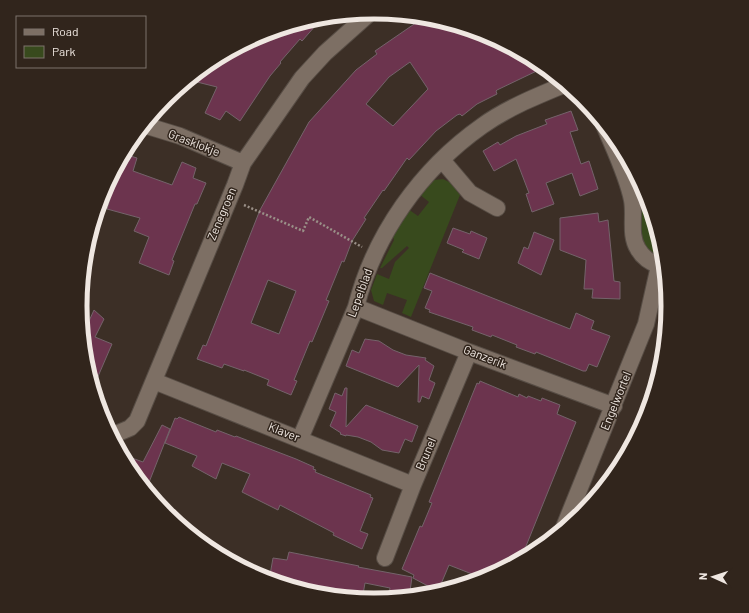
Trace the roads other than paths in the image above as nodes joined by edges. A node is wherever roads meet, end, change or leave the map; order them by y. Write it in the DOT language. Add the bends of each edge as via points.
graph roads {
  1 [pos="362,20"];
  2 [pos="560,87"];
  3 [pos="150,127"];
  4 [pos="611,142"];
  5 [pos="442,160"];
  6 [pos="243,163"];
  7 [pos="497,208"];
  8 [pos="659,265"];
  9 [pos="660,273"];
  10 [pos="356,307"];
  11 [pos="469,352"];
  12 [pos="154,381"];
  13 [pos="614,406"];
  14 [pos="117,434"];
  15 [pos="300,439"];
  16 [pos="414,485"];
  17 [pos="567,520"];
  18 [pos="385,558"];
  1 -- 6 [label="street, Zenegroen" via="325,53 302,78"];
  2 -- 5 [label="street, Lepelblad" via="532,98 482,126"];
  3 -- 6 [label="street, Grasklokje" via="180,136"];
  4 -- 8 [label="street, Engelwortel" via="629,190 637,248 645,258"];
  5 -- 7 [label="street" via="470,193"];
  5 -- 10 [label="street, Lepelblad" via="404,204 382,240 361,286"];
  6 -- 12 [label="street, Zenegroen"];
  9 -- 13 [label="street, Engelwortel" via="646,324"];
  10 -- 11 [label="street, Ganzerik"];
  10 -- 15 [label="street, Lepelblad"];
  11 -- 13 [label="street, Ganzerik"];
  11 -- 16 [label="street, Brunel"];
  12 -- 14 [label="street, Zenegroen" via="137,421 130,428"];
  12 -- 15 [label="street, Klaver"];
  13 -- 17 [label="street, Engelwortel"];
  15 -- 16 [label="street, Klaver"];
  16 -- 18 [label="street, Brunel"];
}
